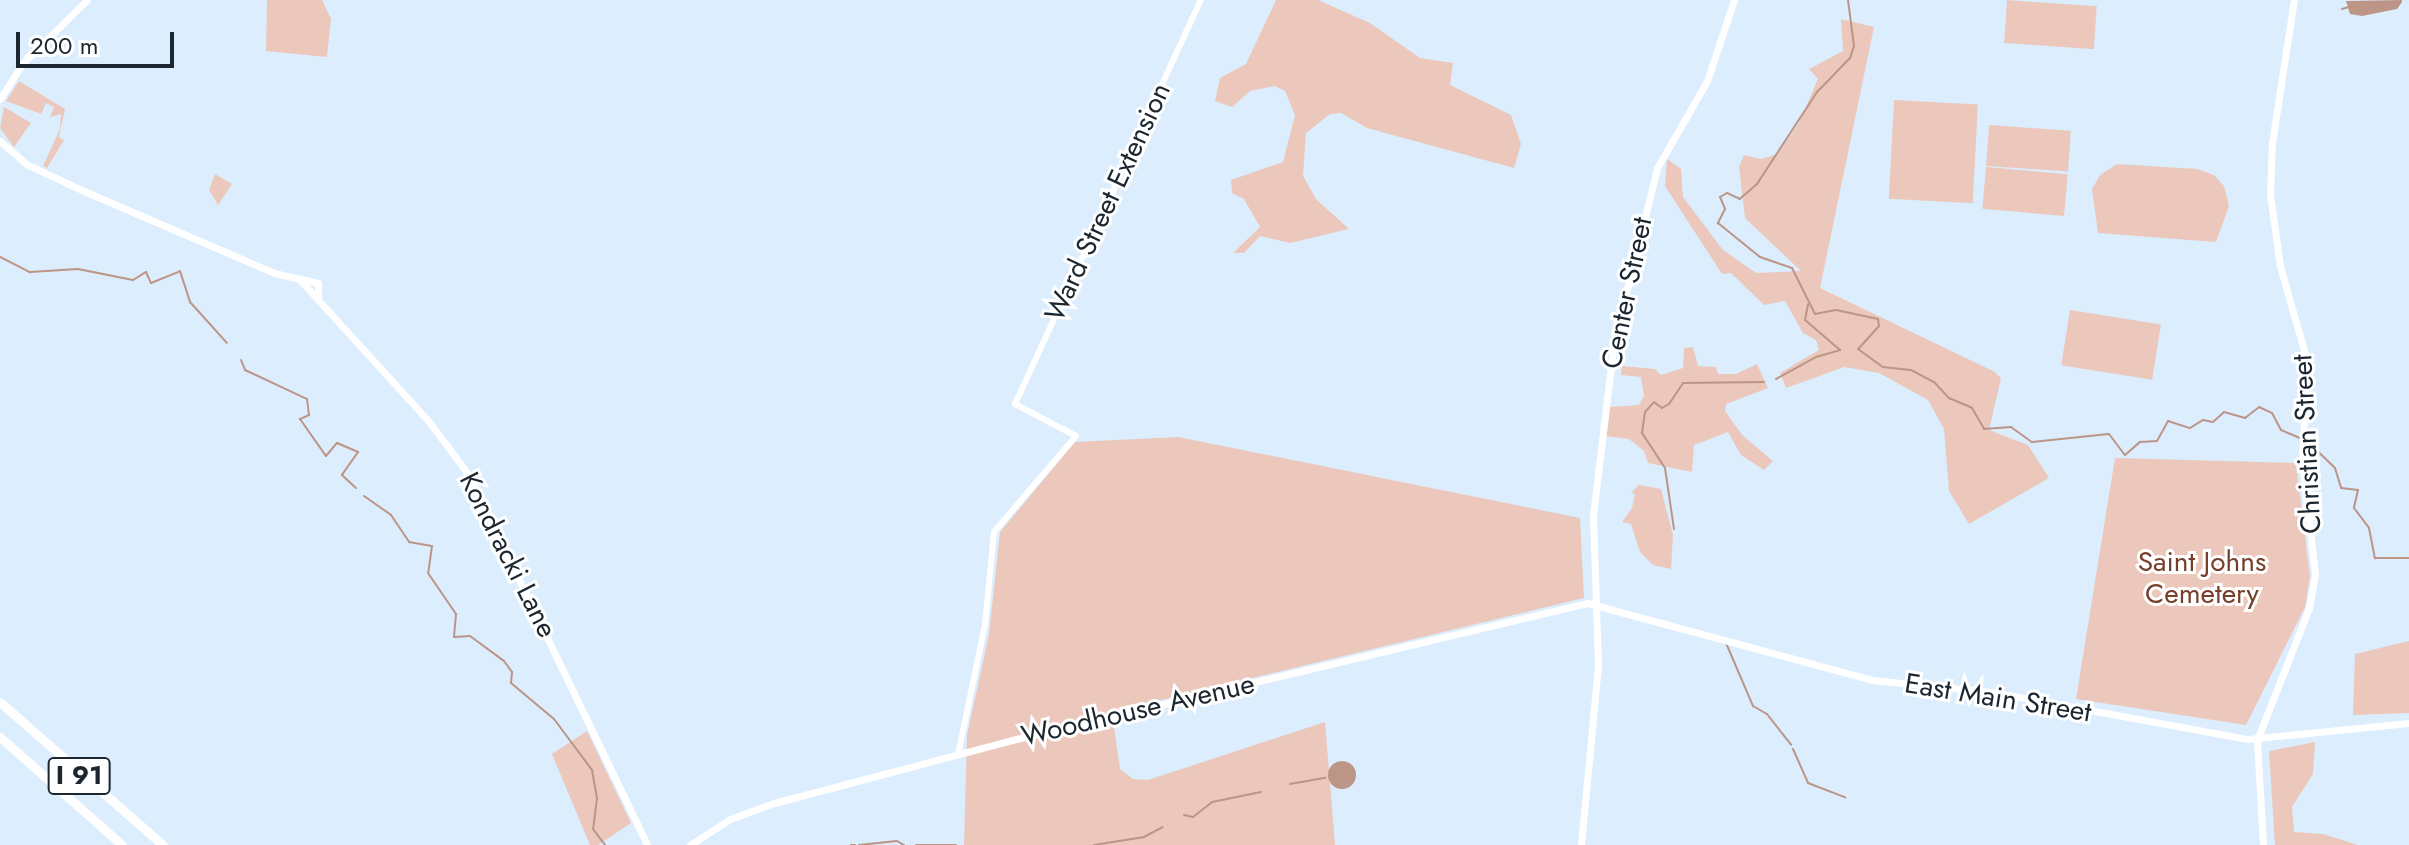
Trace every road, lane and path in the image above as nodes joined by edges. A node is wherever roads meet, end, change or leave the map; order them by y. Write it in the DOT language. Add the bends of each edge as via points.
graph roads {
  1 [pos="87,0"];
  2 [pos="1201,0"];
  3 [pos="1734,0"];
  4 [pos="2294,0"];
  5 [pos="4,84"];
  6 [pos="0,99"];
  7 [pos="0,141"];
  8 [pos="301,281"];
  9 [pos="318,299"];
  10 [pos="1595,603"];
  11 [pos="0,702"];
  12 [pos="2409,723"];
  13 [pos="0,737"];
  14 [pos="2257,740"];
  15 [pos="958,755"];
  16 [pos="122,845"];
  17 [pos="163,845"];
  18 [pos="647,845"];
  19 [pos="690,845"];
  20 [pos="1581,845"];
  21 [pos="2263,845"];
  1 -- 5 [label="main road"];
  2 -- 15 [label="street, Ward Street Extension" via="1015,404 1076,436 994,532 985,625"];
  3 -- 10 [label="main road, Center Street" via="1707,81 1657,168 1631,258 1601,432 1592,534"];
  4 -- 14 [label="main road, Christian Street" via="2272,143 2270,194 2282,276 2307,361 2302,438 2313,597"];
  5 -- 6 [label="main road"];
  7 -- 8 [label="main road, Kondracki Lane" via="43,172"];
  8 -- 9 [label="main road, Kondracki Lane"];
  8 -- 9 [label="main road" via="318,283"];
  9 -- 18 [label="main road, Kondracki Lane" via="430,423 473,481"];
  10 -- 14 [label="main road, East Main Street" via="1872,680 1991,692"];
  10 -- 15 [label="main road, Woodhouse Avenue" via="1523,616"];
  10 -- 20 [label="main road, Center Street" via="1597,679"];
  11 -- 17 [label="highway, I 91"];
  12 -- 14 [label="main road, East Main Street"];
  13 -- 16 [label="highway, I 91"];
  14 -- 21 [label="main road"];
  15 -- 19 [label="main road, Woodhouse Avenue" via="774,803 730,819"];
}
